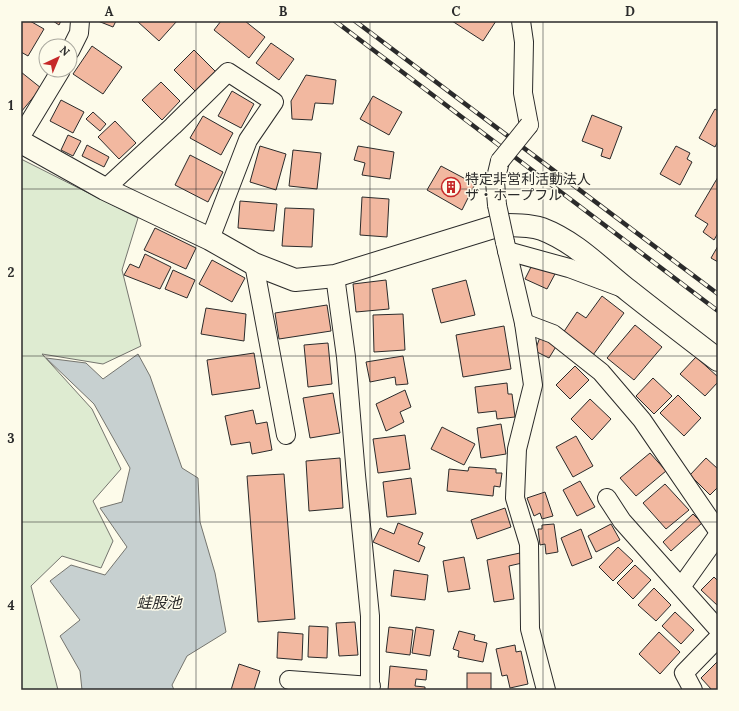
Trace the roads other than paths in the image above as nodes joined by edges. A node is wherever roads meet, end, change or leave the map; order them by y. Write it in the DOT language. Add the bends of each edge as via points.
graph roads {
  1 [pos="80,21"];
  2 [pos="521,21"];
  3 [pos="76,38"];
  4 [pos="56,78"];
  5 [pos="21,136"];
  6 [pos="21,142"];
  7 [pos="105,189"];
  8 [pos="210,239"];
  9 [pos="506,247"];
  10 [pos="254,264"];
  11 [pos="335,276"];
  12 [pos="628,290"];
  13 [pos="524,322"];
  14 [pos="718,360"];
  15 [pos="286,435"];
  16 [pos="607,498"];
  17 [pos="718,531"];
  18 [pos="718,535"];
  19 [pos="681,587"];
  20 [pos="718,629"];
  21 [pos="718,638"];
  22 [pos="289,680"];
  23 [pos="371,688"];
  24 [pos="546,690"];
  25 [pos="693,690"];
  1 -- 3 [label="street"];
  2 -- 9 [label="street, bridge" via="524,42 523,94 529,125 500,161 495,182"];
  4 -- 5 [label="street"];
  6 -- 7 [label="street"];
  7 -- 8 [label="street"];
  7 -- 8 [label="street" via="228,72 274,102 248,140"];
  8 -- 10 [label="street"];
  9 -- 12 [label="street"];
  9 -- 13 [label="street"];
  10 -- 11 [label="street" via="295,280"];
  10 -- 15 [label="street"];
  11 -- 12 [label="street" via="500,225 520,225 542,229 562,238"];
  11 -- 23 [label="street" via="346,357 370,616"];
  12 -- 14 [label="street"];
  13 -- 17 [label="street" via="553,334 601,372 642,420"];
  13 -- 24 [label="street" via="533,385 517,449 515,498 529,544 530,629"];
  16 -- 19 [label="street" via="622,521"];
  18 -- 19 [label="street"];
  19 -- 20 [label="street"];
  21 -- 25 [label="street" via="684,673"];
  22 -- 23 [label="street"];
}
